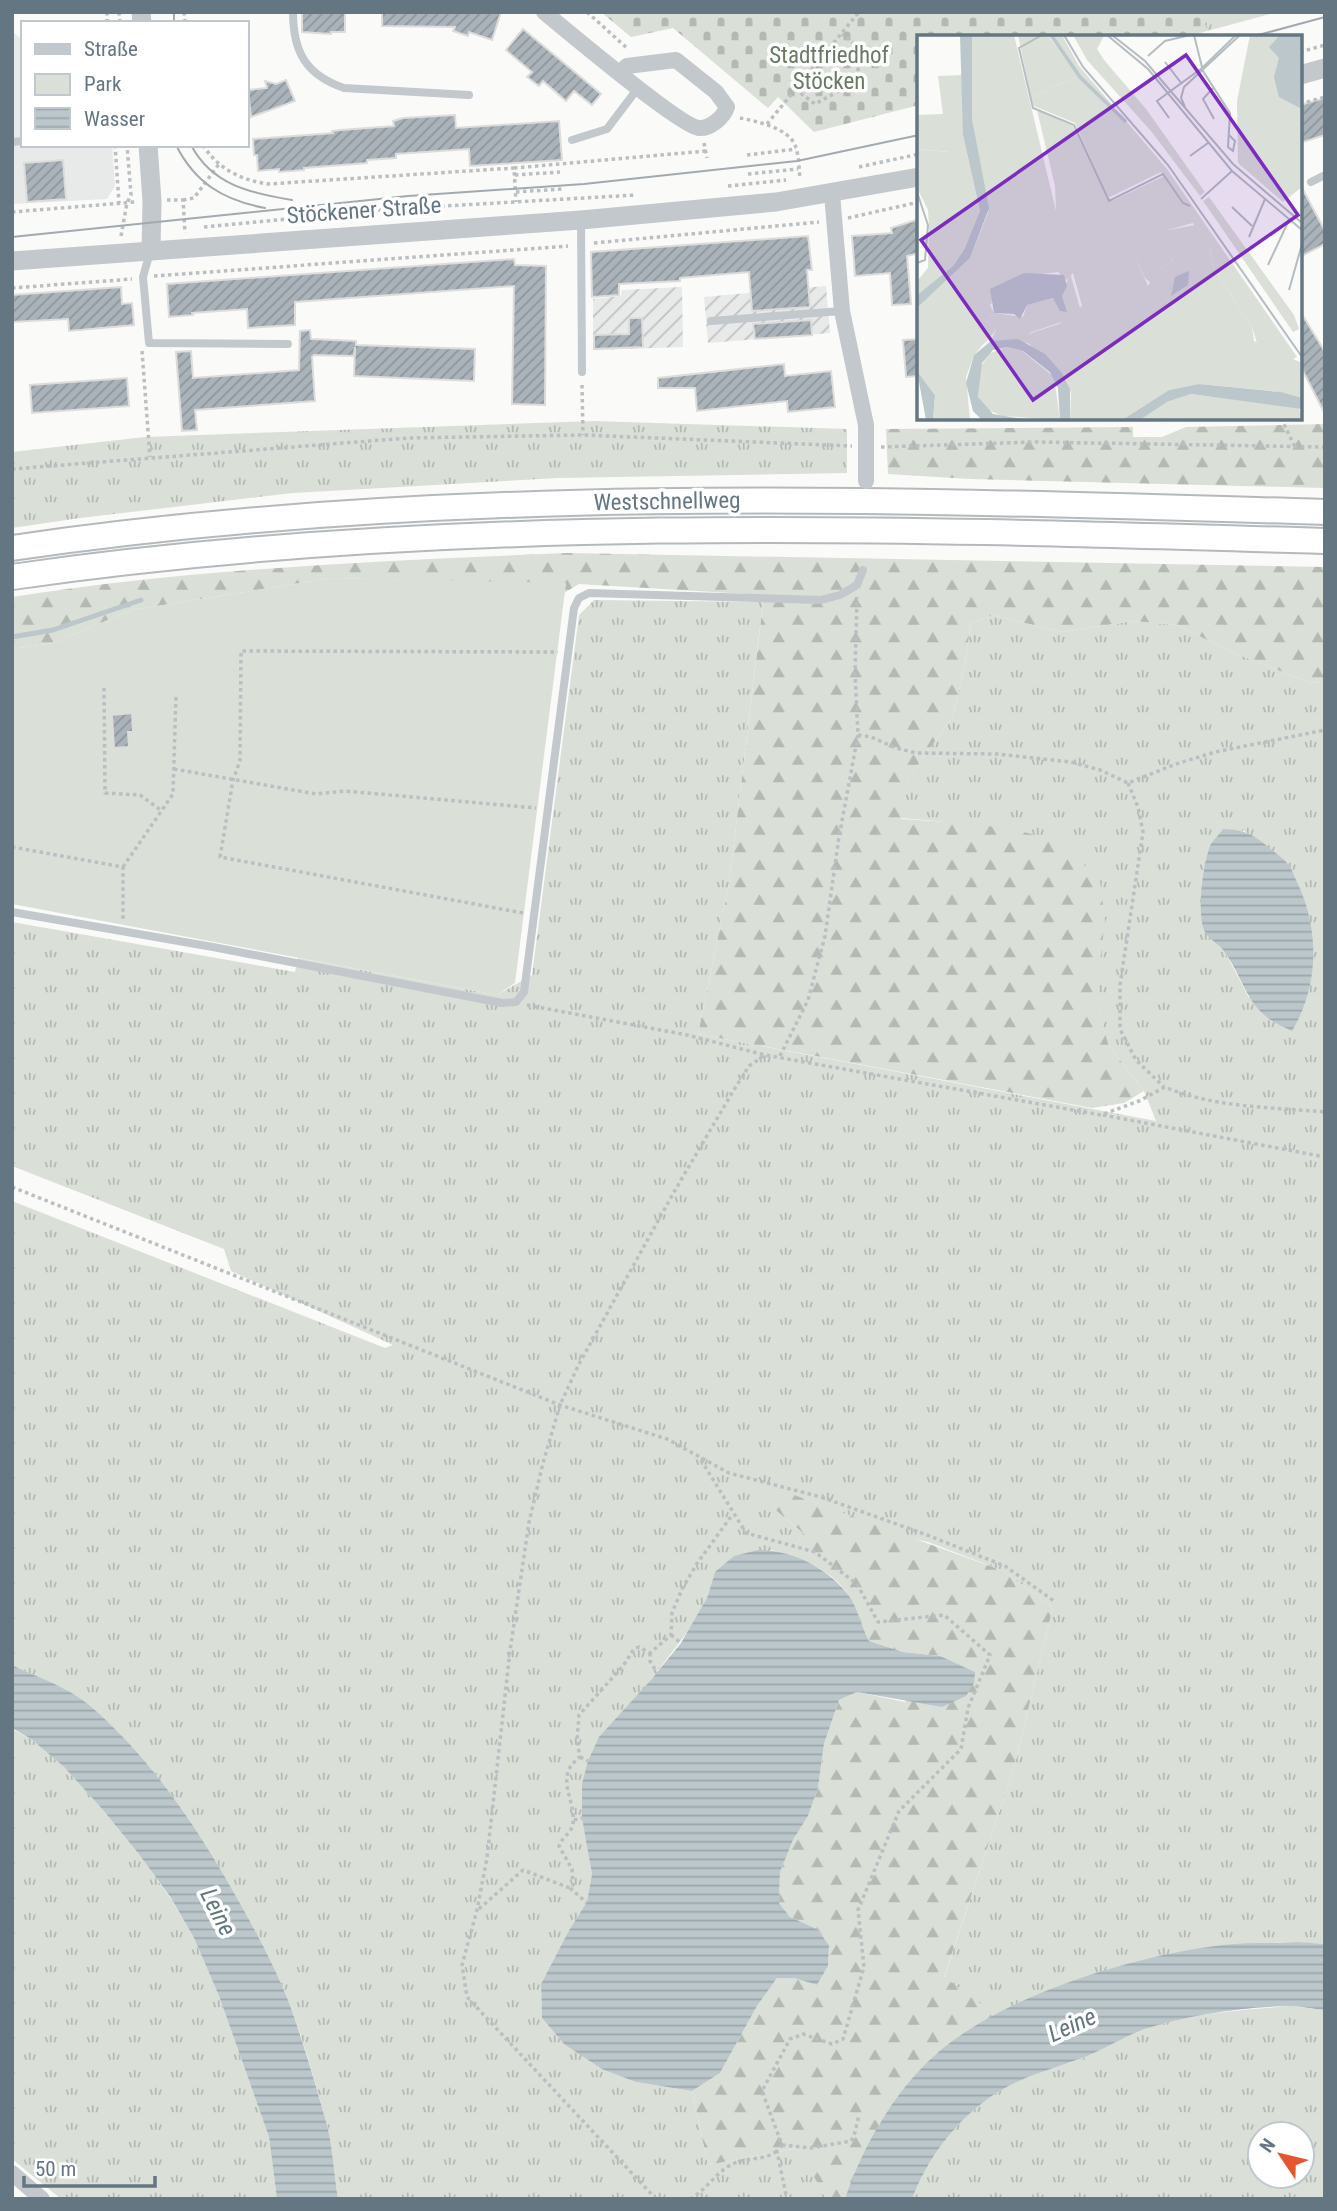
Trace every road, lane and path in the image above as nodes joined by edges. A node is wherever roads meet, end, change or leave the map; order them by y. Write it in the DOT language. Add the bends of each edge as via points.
graph roads {
  1 [pos="293,12"];
  2 [pos="544,12"];
  3 [pos="587,12"];
  4 [pos="859,12"];
  5 [pos="841,34"];
  6 [pos="1325,45"];
  7 [pos="1302,51"];
  8 [pos="642,62"];
  9 [pos="1325,68"];
  10 [pos="620,73"];
  11 [pos="1302,74"];
  12 [pos="639,88"];
  13 [pos="795,89"];
  14 [pos="469,95"];
  15 [pos="1325,97"];
  16 [pos="1302,103"];
  17 [pos="724,115"];
  18 [pos="767,124"];
  19 [pos="572,141"];
  20 [pos="115,147"];
  21 [pos="127,147"];
  22 [pos="148,147"];
  23 [pos="205,147"];
  24 [pos="796,149"];
  25 [pos="917,154"];
  26 [pos="706,155"];
  27 [pos="747,155"];
  28 [pos="219,164"];
  29 [pos="514,168"];
  30 [pos="855,168"];
  31 [pos="799,169"];
  32 [pos="560,172"];
  33 [pos="748,174"];
  34 [pos="1325,174"];
  35 [pos="514,175"];
  36 [pos="917,177"];
  37 [pos="800,179"];
  38 [pos="787,180"];
  39 [pos="1311,182"];
  40 [pos="723,187"];
  41 [pos="562,189"];
  42 [pos="516,192"];
  43 [pos="645,194"];
  44 [pos="832,194"];
  45 [pos="183,200"];
  46 [pos="516,202"];
  47 [pos="917,202"];
  48 [pos="119,203"];
  49 [pos="12,212"];
  50 [pos="581,220"];
  51 [pos="835,220"];
  52 [pos="198,228"];
  53 [pos="582,245"];
  54 [pos="151,251"];
  55 [pos="12,261"];
  56 [pos="143,278"];
  57 [pos="12,288"];
  58 [pos="842,311"];
  59 [pos="712,321"];
  60 [pos="149,343"];
  61 [pos="288,344"];
  62 [pos="582,372"];
  63 [pos="1282,420"];
  64 [pos="583,435"];
  65 [pos="868,447"];
  66 [pos="1295,447"];
  67 [pos="1325,447"];
  68 [pos="150,457"];
  69 [pos="12,470"];
  70 [pos="866,481"];
  71 [pos="1325,512"];
  72 [pos="1325,541"];
  73 [pos="12,548"];
  74 [pos="863,569"];
  75 [pos="12,577"];
  76 [pos="857,585"];
  77 [pos="568,653"];
  78 [pos="104,688"];
  79 [pos="176,695"];
  80 [pos="1325,730"];
  81 [pos="858,735"];
  82 [pos="174,769"];
  83 [pos="233,780"];
  84 [pos="1128,783"];
  85 [pos="547,809"];
  86 [pos="162,811"];
  87 [pos="12,848"];
  88 [pos="123,867"];
  89 [pos="12,912"];
  90 [pos="535,915"];
  91 [pos="123,931"];
  92 [pos="516,1002"];
  93 [pos="765,1055"];
  94 [pos="780,1056"];
  95 [pos="1165,1087"];
  96 [pos="1325,1112"];
  97 [pos="1101,1115"];
  98 [pos="1325,1157"];
  99 [pos="12,1188"];
  100 [pos="560,1405"];
  101 [pos="699,1457"];
  102 [pos="734,1513"];
  103 [pos="1054,1601"];
  104 [pos="671,1635"];
  105 [pos="681,1643"];
  106 [pos="650,1653"];
  107 [pos="657,1673"];
  108 [pos="580,1757"];
  109 [pos="588,1761"];
  110 [pos="582,1818"];
  111 [pos="574,1820"];
  112 [pos="570,1888"];
  113 [pos="587,1903"];
  114 [pos="477,1910"];
  115 [pos="859,2115"];
  116 [pos="782,2145"];
  117 [pos="777,2151"];
  118 [pos="12,2173"];
  119 [pos="42,2199"];
  120 [pos="656,2199"];
  121 [pos="690,2199"];
  122 [pos="785,2199"];
  1 -- 14 [label="lane" via="303,59 327,82 344,88"];
  2 -- 10 [label="street"];
  3 -- 8 [label="path"];
  4 -- 5 [label="path"];
  5 -- 13 [label="path"];
  5 -- 13 [label="path" via="856,45 859,80 815,104"];
  6 -- 7 [label="path"];
  8 -- 10 [label="street"];
  8 -- 17 [label="street" via="676,60 716,92 727,107"];
  9 -- 11 [label="street"];
  10 -- 12 [label="street"];
  12 -- 17 [label="street" via="686,125 700,128"];
  12 -- 19 [label="lane" via="607,129"];
  13 -- 18 [label="path"];
  15 -- 16 [label="path"];
  17 -- 18 [label="path"];
  18 -- 24 [label="path" via="790,137"];
  20 -- 48 [label="path"];
  21 -- 48 [label="path" via="131,195 127,203"];
  22 -- 54 [label="street"];
  23 -- 28 [label="path"];
  24 -- 27 [label="path"];
  24 -- 31 [label="path"];
  25 -- 30 [label="path"];
  26 -- 29 [label="path"];
  28 -- 29 [label="path" via="242,178 268,184"];
  28 -- 45 [label="path" via="194,198"];
  29 -- 35 [label="path"];
  31 -- 33 [label="path"];
  31 -- 37 [label="path"];
  32 -- 35 [label="path"];
  34 -- 39 [label="lane"];
  35 -- 42 [label="path"];
  36 -- 44 [label="street, Stöckener Straße"];
  38 -- 40 [label="path"];
  41 -- 42 [label="path"];
  42 -- 46 [label="path"];
  43 -- 46 [label="path"];
  44 -- 50 [label="street, Stöckener Straße"];
  44 -- 51 [label="street"];
  46 -- 52 [label="path"];
  47 -- 51 [label="path"];
  48 -- 49 [label="path"];
  50 -- 53 [label="lane"];
  50 -- 54 [label="street, Stöckener Straße"];
  51 -- 53 [label="path"];
  51 -- 58 [label="street"];
  53 -- 56 [label="path"];
  53 -- 62 [label="lane"];
  54 -- 55 [label="street, Stöckener Straße"];
  54 -- 56 [label="lane"];
  56 -- 57 [label="path"];
  56 -- 60 [label="lane"];
  58 -- 59 [label="lane"];
  58 -- 65 [label="street"];
  60 -- 61 [label="lane"];
  60 -- 68 [label="path" via="141,348"];
  62 -- 64 [label="path"];
  63 -- 66 [label="path"];
  64 -- 65 [label="path"];
  64 -- 68 [label="path" via="408,438"];
  65 -- 66 [label="path" via="1036,442"];
  65 -- 70 [label="street"];
  66 -- 67 [label="path"];
  68 -- 69 [label="path"];
  71 -- 73 [label="highway, Westschnellweg" via="769,500 587,502 322,515"];
  72 -- 75 [label="highway, Westschnellweg" via="767,530 551,533 322,544"];
  74 -- 76 [label="lane"];
  76 -- 77 [label="lane" via="821,600 589,593 579,598 574,608"];
  76 -- 81 [label="path"];
  77 -- 83 [label="path" via="241,652 240,761"];
  77 -- 85 [label="lane"];
  78 -- 86 [label="path" via="105,793 140,795"];
  79 -- 82 [label="path"];
  80 -- 84 [label="path" via="1215,752"];
  81 -- 84 [label="path" via="916,753 998,754 1071,762"];
  81 -- 94 [label="path" via="825,936 808,1000"];
  82 -- 83 [label="path"];
  82 -- 86 [label="path" via="173,794"];
  83 -- 85 [label="path" via="316,794 345,791"];
  83 -- 90 [label="path" via="220,857"];
  84 -- 95 [label="path" via="1143,832 1120,985 1120,1029 1136,1060"];
  85 -- 90 [label="lane"];
  86 -- 88 [label="path"];
  87 -- 88 [label="path"];
  88 -- 91 [label="path"];
  89 -- 91 [label="lane"];
  90 -- 92 [label="lane" via="524,992"];
  91 -- 92 [label="lane"];
  92 -- 93 [label="path"];
  93 -- 94 [label="path"];
  93 -- 100 [label="path" via="749,1066 713,1126"];
  94 -- 97 [label="path"];
  95 -- 96 [label="path" via="1203,1098"];
  95 -- 97 [label="path"];
  97 -- 98 [label="path"];
  99 -- 100 [label="path"];
  100 -- 101 [label="path" via="667,1439"];
  100 -- 114 [label="path" via="529,1522"];
  101 -- 102 [label="path"];
  101 -- 103 [label="path" via="729,1473 821,1497 1005,1566"];
  102 -- 104 [label="path" via="682,1589 672,1613"];
  102 -- 116 [label="path" via="746,1533 815,1552 857,1584 878,1622 944,1615 990,1655 968,1708 961,1749 898,1811 858,1910 863,1967 843,2039 832,2044 803,2034 790,2039 762,2091"];
  104 -- 105 [label="path"];
  104 -- 106 [label="path"];
  106 -- 107 [label="path"];
  106 -- 108 [label="path" via="634,1649 579,1715"];
  108 -- 109 [label="path"];
  108 -- 111 [label="path" via="572,1763 565,1783"];
  110 -- 111 [label="path"];
  111 -- 112 [label="path" via="559,1846 572,1869"];
  112 -- 113 [label="path"];
  112 -- 114 [label="path" via="523,1870"];
  114 -- 120 [label="path" via="462,1965 467,1997"];
  115 -- 116 [label="path" via="851,2141 811,2148"];
  116 -- 117 [label="path"];
  117 -- 121 [label="path" via="731,2164"];
  117 -- 122 [label="path"];
  118 -- 119 [label="street"];
}
